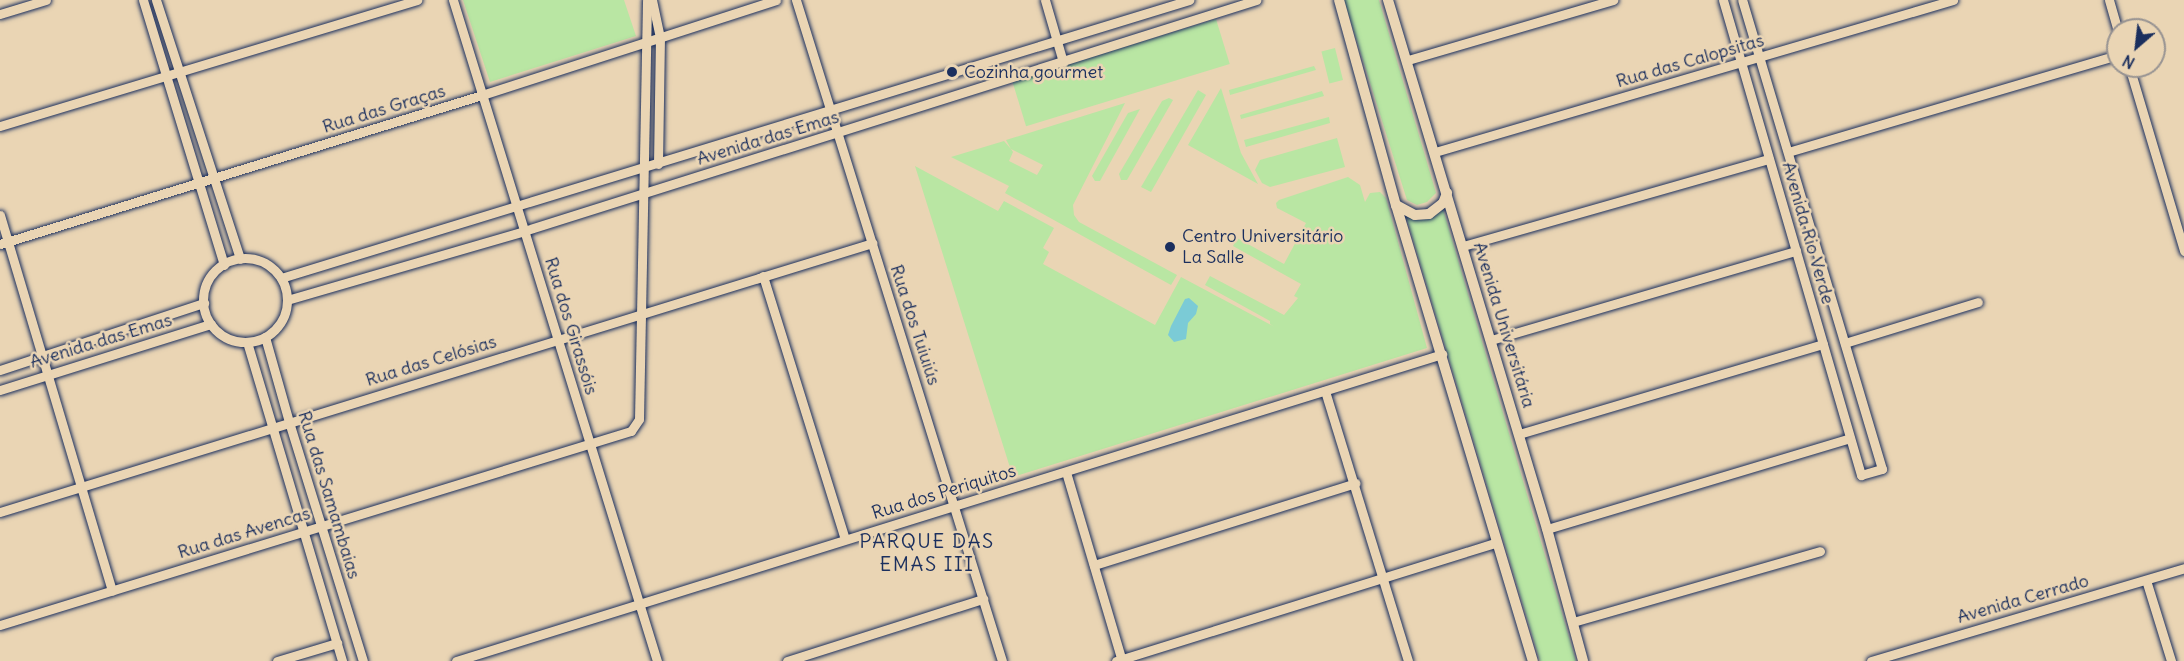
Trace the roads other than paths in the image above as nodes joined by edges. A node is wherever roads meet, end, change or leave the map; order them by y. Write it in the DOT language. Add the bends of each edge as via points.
graph roads {
  1 [pos="46,0"];
  2 [pos="143,0"];
  3 [pos="156,0"];
  4 [pos="417,0"];
  5 [pos="453,0"];
  6 [pos="647,0"];
  7 [pos="652,0"];
  8 [pos="776,0"];
  9 [pos="796,0"];
  10 [pos="1045,0"];
  11 [pos="1189,0"];
  12 [pos="1256,0"];
  13 [pos="1339,0"];
  14 [pos="1389,0"];
  15 [pos="1614,0"];
  16 [pos="1723,0"];
  17 [pos="1742,0"];
  18 [pos="1953,0"];
  19 [pos="2109,0"];
  20 [pos="0,14"];
  21 [pos="2114,18"];
  22 [pos="660,37"];
  23 [pos="1056,39"];
  24 [pos="645,42"];
  25 [pos="1760,58"];
  26 [pos="2106,59"];
  27 [pos="1408,60"];
  28 [pos="1063,62"];
  29 [pos="1742,64"];
  30 [pos="181,71"];
  31 [pos="165,75"];
  32 [pos="2133,78"];
  33 [pos="482,95"];
  34 [pos="830,110"];
  35 [pos="0,126"];
  36 [pos="838,133"];
  37 [pos="1435,152"];
  38 [pos="1788,152"];
  39 [pos="1769,159"];
  40 [pos="658,164"];
  41 [pos="644,168"];
  42 [pos="213,179"];
  43 [pos="198,183"];
  44 [pos="643,193"];
  45 [pos="1447,193"];
  46 [pos="516,205"];
  47 [pos="1396,205"];
  48 [pos="0,215"];
  49 [pos="524,231"];
  50 [pos="4,242"];
  51 [pos="872,243"];
  52 [pos="1463,246"];
  53 [pos="1796,251"];
  54 [pos="2184,251"];
  55 [pos="240,259"];
  56 [pos="224,265"];
  57 [pos="763,276"];
  58 [pos="281,278"];
  59 [pos="287,300"];
  60 [pos="1978,302"];
  61 [pos="204,303"];
  62 [pos="641,313"];
  63 [pos="211,324"];
  64 [pos="265,337"];
  65 [pos="558,340"];
  66 [pos="1491,340"];
  67 [pos="246,342"];
  68 [pos="1845,343"];
  69 [pos="1823,344"];
  70 [pos="1442,354"];
  71 [pos="42,357"];
  72 [pos="0,370"];
  73 [pos="48,375"];
  74 [pos="0,390"];
  75 [pos="1325,391"];
  76 [pos="289,422"];
  77 [pos="271,428"];
  78 [pos="1519,434"];
  79 [pos="1850,438"];
  80 [pos="590,443"];
  81 [pos="1066,472"];
  82 [pos="1355,483"];
  83 [pos="81,487"];
  84 [pos="954,504"];
  85 [pos="0,512"];
  86 [pos="322,526"];
  87 [pos="1547,529"];
  88 [pos="303,532"];
  89 [pos="845,539"];
  90 [pos="1496,543"];
  91 [pos="1820,552"];
  92 [pos="1094,565"];
  93 [pos="2184,568"];
  94 [pos="1384,580"];
  95 [pos="2146,580"];
  96 [pos="112,591"];
  97 [pos="983,599"];
  98 [pos="639,603"];
  99 [pos="1573,622"];
  100 [pos="0,625"];
  101 [pos="337,643"];
  102 [pos="1120,660"];
  103 [pos="277,661"];
  104 [pos="342,661"];
  105 [pos="363,661"];
  106 [pos="456,661"];
  107 [pos="657,661"];
  108 [pos="787,661"];
  109 [pos="1002,661"];
  110 [pos="1408,661"];
  111 [pos="1533,661"];
  112 [pos="1583,661"];
  113 [pos="1870,661"];
  114 [pos="2171,661"];
  1 -- 20 [label="street"];
  2 -- 31 [label="street"];
  3 -- 30 [label="street"];
  4 -- 30 [label="street"];
  5 -- 33 [label="street, Rua dos Girassóis"];
  6 -- 24 [label="street"];
  7 -- 22 [label="street"];
  8 -- 22 [label="street, Rua das Graças"];
  9 -- 34 [label="street, Rua dos Tuiuiús"];
  10 -- 23 [label="street"];
  11 -- 23 [label="street, Avenida das Emas"];
  12 -- 28 [label="street, Avenida das Emas"];
  13 -- 47 [label="main road"];
  14 -- 27 [label="main road, Avenida Universitária"];
  15 -- 27 [label="street"];
  16 -- 29 [label="street, Avenida Rio Verde"];
  17 -- 25 [label="street, Avenida Rio Verde"];
  18 -- 25 [label="street, Rua das Calopsitas"];
  19 -- 21 [label="street"];
  22 -- 24 [label="street, Rua das Graças"];
  22 -- 40 [label="street"];
  23 -- 28 [label="street"];
  23 -- 34 [label="street, Avenida das Emas"];
  24 -- 33 [label="street, Rua das Graças"];
  24 -- 41 [label="street"];
  25 -- 29 [label="street, Rua das Calopsitas"];
  25 -- 38 [label="street, Avenida Rio Verde"];
  26 -- 38 [label="street"];
  27 -- 37 [label="main road, Avenida Universitária"];
  28 -- 36 [label="street, Avenida das Emas"];
  29 -- 37 [label="street, Rua das Calopsitas"];
  29 -- 39 [label="street, Avenida Rio Verde"];
  30 -- 31 [label="street"];
  30 -- 42 [label="street"];
  31 -- 35 [label="street"];
  31 -- 43 [label="street"];
  32 -- 54 [label="street"];
  33 -- 42 [label="street, Rua das Graças"];
  33 -- 46 [label="street, Rua dos Girassóis"];
  34 -- 36 [label="street, Rua dos Tuiuiús"];
  34 -- 40 [label="street, Avenida das Emas"];
  36 -- 44 [label="street, Avenida das Emas"];
  36 -- 51 [label="street, Rua dos Tuiuiús"];
  37 -- 45 [label="main road, Avenida Universitária"];
  38 -- 68 [label="street, Avenida Rio Verde"];
  39 -- 52 [label="street"];
  39 -- 53 [label="street, Avenida Rio Verde"];
  40 -- 41 [label="street, Avenida das Emas"];
  41 -- 44 [label="street"];
  41 -- 46 [label="street, Avenida das Emas"];
  42 -- 43 [label="street, Rua das Graças"];
  42 -- 55 [label="street"];
  43 -- 50 [label="street, Rua das Graças"];
  43 -- 56 [label="street"];
  44 -- 49 [label="street, Avenida das Emas"];
  44 -- 62 [label="street"];
  45 -- 47 [label="main road" via="1443,203 1429,214 1414,215"];
  45 -- 52 [label="main road, Avenida Universitária"];
  46 -- 49 [label="street, Rua dos Girassóis"];
  46 -- 58 [label="street, Avenida das Emas"];
  47 -- 70 [label="main road"];
  48 -- 50 [label="street"];
  49 -- 59 [label="street, Avenida das Emas"];
  49 -- 65 [label="street, Rua dos Girassóis"];
  50 -- 71 [label="street"];
  51 -- 57 [label="street, Rua das Celósias"];
  51 -- 84 [label="street, Rua dos Tuiuiús"];
  52 -- 66 [label="main road, Avenida Universitária"];
  53 -- 66 [label="street"];
  53 -- 69 [label="street, Avenida Rio Verde"];
  55 -- 56 [label="street"];
  55 -- 58 [label="street" via="268,265"];
  56 -- 61 [label="street" via="211,277"];
  57 -- 62 [label="street, Rua das Celósias"];
  57 -- 89 [label="street"];
  58 -- 59 [label="street"];
  59 -- 64 [label="street" via="282,322"];
  60 -- 68 [label="street"];
  61 -- 63 [label="street"];
  61 -- 71 [label="street, Avenida das Emas"];
  62 -- 65 [label="street, Rua das Celósias"];
  62 -- 80 [label="street, Rua das Avencas" via="639,419 627,434"];
  63 -- 67 [label="street" via="230,339"];
  63 -- 73 [label="street, Avenida das Emas"];
  64 -- 67 [label="street"];
  64 -- 76 [label="street, Rua das Samambaias"];
  65 -- 76 [label="street, Rua das Celósias"];
  65 -- 80 [label="street, Rua dos Girassóis"];
  66 -- 78 [label="main road, Avenida Universitária"];
  67 -- 77 [label="street, Rua das Samambaias"];
  68 -- 79 [label="street, Avenida Rio Verde" via="1882,469 1861,475"];
  69 -- 78 [label="street"];
  69 -- 79 [label="street, Avenida Rio Verde"];
  70 -- 75 [label="street, Rua dos Periquitos"];
  70 -- 90 [label="main road"];
  71 -- 72 [label="street, Avenida das Emas"];
  71 -- 73 [label="street"];
  73 -- 74 [label="street, Avenida das Emas"];
  73 -- 83 [label="street"];
  75 -- 81 [label="street, Rua dos Periquitos"];
  75 -- 82 [label="street"];
  76 -- 77 [label="street, Rua das Celósias"];
  76 -- 86 [label="street, Rua das Samambaias"];
  77 -- 83 [label="street, Rua das Celósias"];
  77 -- 88 [label="street, Rua das Samambaias"];
  78 -- 87 [label="main road, Avenida Universitária"];
  79 -- 87 [label="street"];
  80 -- 86 [label="street, Rua das Avencas"];
  80 -- 98 [label="street, Rua dos Girassóis"];
  81 -- 84 [label="street, Rua dos Periquitos"];
  81 -- 92 [label="street"];
  82 -- 92 [label="street"];
  82 -- 94 [label="street"];
  83 -- 85 [label="street, Rua das Celósias"];
  83 -- 96 [label="street"];
  84 -- 89 [label="street, Rua dos Periquitos"];
  84 -- 97 [label="street, Rua dos Tuiuiús"];
  86 -- 88 [label="street, Rua das Avencas"];
  86 -- 105 [label="street, Rua das Samambaias"];
  87 -- 99 [label="main road, Avenida Universitária"];
  88 -- 96 [label="street, Rua das Avencas"];
  88 -- 101 [label="street, Rua das Samambaias"];
  89 -- 98 [label="street, Rua dos Periquitos"];
  90 -- 94 [label="street"];
  90 -- 111 [label="main road"];
  91 -- 99 [label="street"];
  92 -- 102 [label="street"];
  93 -- 95 [label="street, Avenida Cerrado"];
  94 -- 102 [label="street"];
  94 -- 110 [label="street"];
  95 -- 113 [label="street, Avenida Cerrado"];
  95 -- 114 [label="street"];
  96 -- 100 [label="street, Rua das Avencas"];
  97 -- 108 [label="street"];
  97 -- 109 [label="street, Rua dos Tuiuiús"];
  98 -- 106 [label="street, Rua dos Periquitos"];
  98 -- 107 [label="street, Rua dos Girassóis"];
  99 -- 112 [label="main road, Avenida Universitária"];
  101 -- 103 [label="street"];
  101 -- 104 [label="street, Rua das Samambaias"];
}
